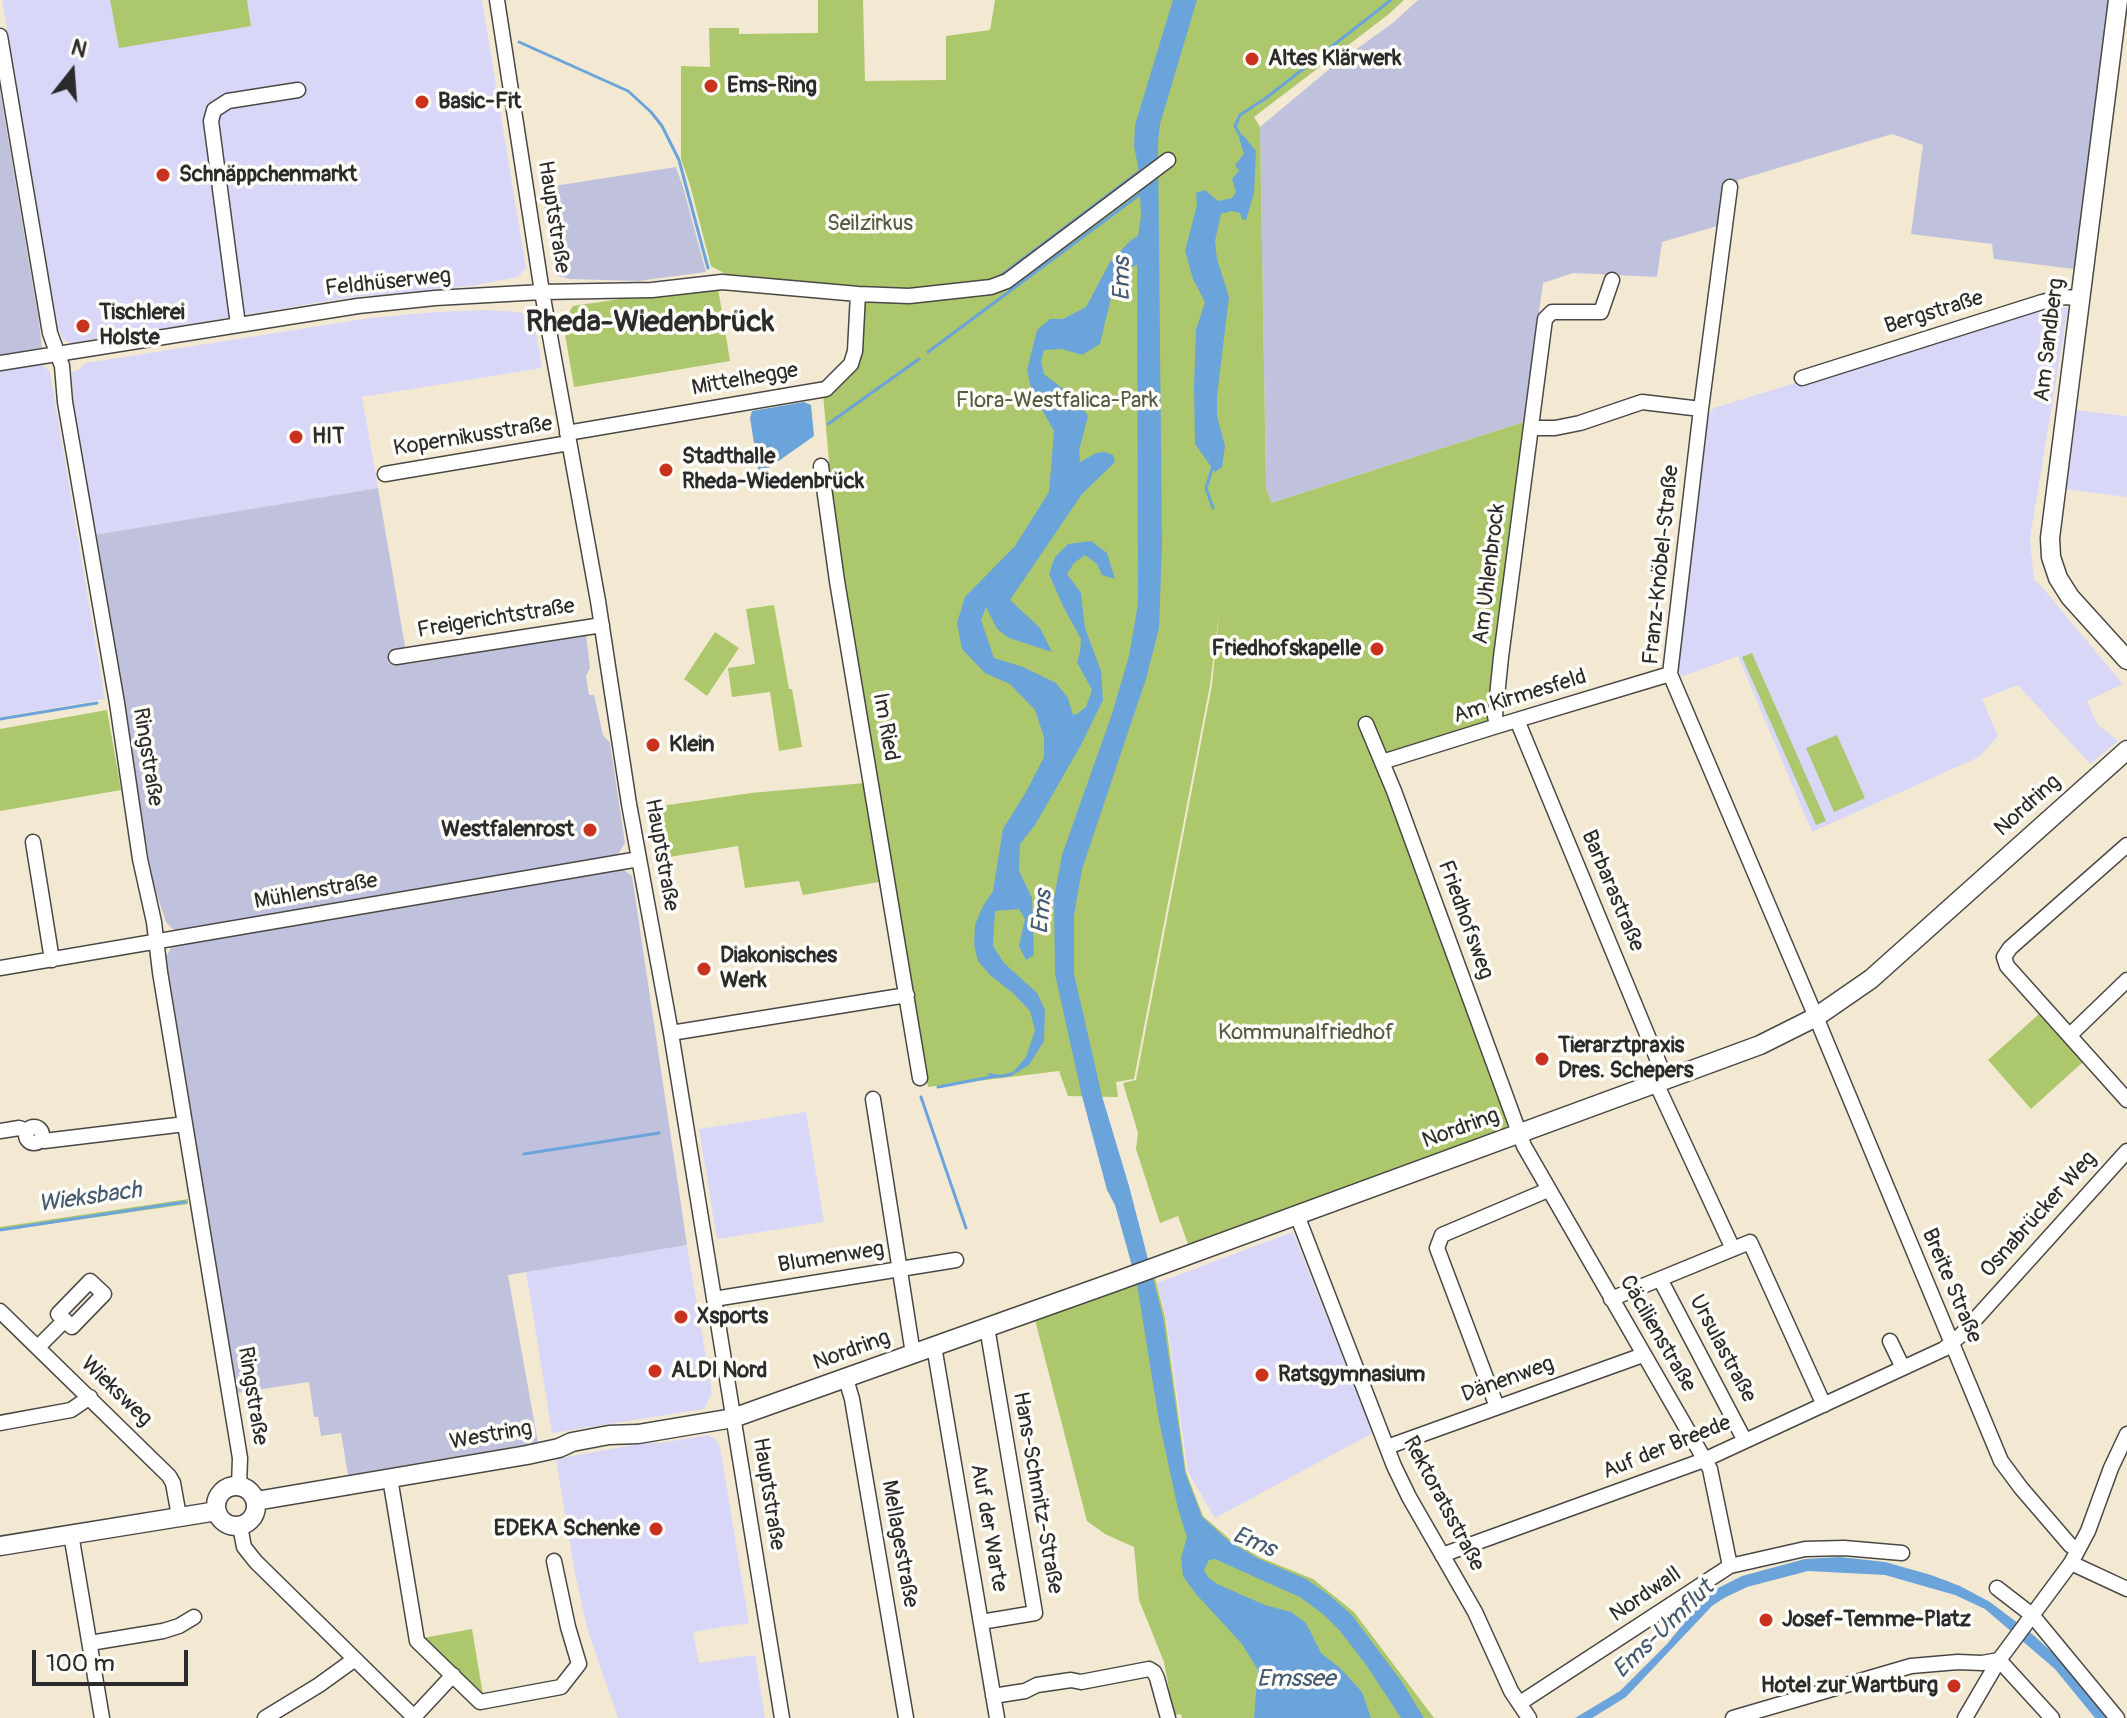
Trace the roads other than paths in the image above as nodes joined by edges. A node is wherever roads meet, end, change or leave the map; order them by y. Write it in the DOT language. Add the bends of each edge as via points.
graph roads {
  1 [pos="497,0"];
  2 [pos="2118,0"];
  3 [pos="0,36"];
  4 [pos="298,90"];
  5 [pos="1168,160"];
  6 [pos="1730,187"];
  7 [pos="1612,280"];
  8 [pos="542,292"];
  9 [pos="858,294"];
  10 [pos="2079,298"];
  11 [pos="238,325"];
  12 [pos="58,355"];
  13 [pos="0,363"];
  14 [pos="1802,378"];
  15 [pos="1701,409"];
  16 [pos="1531,428"];
  17 [pos="568,438"];
  18 [pos="821,466"];
  19 [pos="385,474"];
  20 [pos="602,625"];
  21 [pos="396,657"];
  22 [pos="2127,660"];
  23 [pos="1670,674"];
  24 [pos="1517,720"];
  25 [pos="1366,724"];
  26 [pos="1497,726"];
  27 [pos="2127,750"];
  28 [pos="1382,762"];
  29 [pos="33,842"];
  30 [pos="2127,845"];
  31 [pos="639,859"];
  32 [pos="157,942"];
  33 [pos="52,960"];
  34 [pos="0,968"];
  35 [pos="2127,980"];
  36 [pos="907,995"];
  37 [pos="1816,1017"];
  38 [pos="671,1033"];
  39 [pos="2070,1035"];
  40 [pos="920,1078"];
  41 [pos="1661,1082"];
  42 [pos="873,1099"];
  43 [pos="2127,1100"];
  44 [pos="185,1124"];
  45 [pos="0,1131"];
  46 [pos="1519,1133"];
  47 [pos="2127,1151"];
  48 [pos="1548,1190"];
  49 [pos="1297,1215"];
  50 [pos="1733,1249"];
  51 [pos="956,1260"];
  52 [pos="899,1269"];
  53 [pos="1660,1279"];
  54 [pos="714,1299"];
  55 [pos="1611,1299"];
  56 [pos="0,1311"];
  57 [pos="65,1320"];
  58 [pos="987,1327"];
  59 [pos="1890,1341"];
  60 [pos="1951,1344"];
  61 [pos="934,1346"];
  62 [pos="38,1347"];
  63 [pos="913,1354"];
  64 [pos="1643,1355"];
  65 [pos="1903,1368"];
  66 [pos="846,1379"];
  67 [pos="90,1397"];
  68 [pos="1824,1405"];
  69 [pos="1497,1407"];
  70 [pos="733,1418"];
  71 [pos="0,1423"];
  72 [pos="2127,1434"];
  73 [pos="1745,1441"];
  74 [pos="1387,1447"];
  75 [pos="1704,1460"];
  76 [pos="390,1478"];
  77 [pos="239,1486"];
  78 [pos="256,1501"];
  79 [pos="217,1511"];
  80 [pos="179,1516"];
  81 [pos="240,1526"];
  82 [pos="71,1534"];
  83 [pos="0,1546"];
  84 [pos="2078,1550"];
  85 [pos="1902,1553"];
  86 [pos="1442,1555"];
  87 [pos="554,1561"];
  88 [pos="2071,1563"];
  89 [pos="1730,1566"];
  90 [pos="1997,1588"];
  91 [pos="2127,1589"];
  92 [pos="194,1617"];
  93 [pos="2030,1618"];
  94 [pos="981,1622"];
  95 [pos="90,1643"];
  96 [pos="355,1659"];
  97 [pos="1999,1660"];
  98 [pos="453,1675"];
  99 [pos="993,1696"];
  100 [pos="1520,1703"];
  101 [pos="102,1718"];
  102 [pos="265,1718"];
  103 [pos="414,1718"];
  104 [pos="782,1718"];
  105 [pos="906,1718"];
  106 [pos="997,1718"];
  107 [pos="1168,1718"];
  108 [pos="1529,1718"];
  109 [pos="1733,1718"];
  110 [pos="1965,1718"];
  111 [pos="2052,1718"];
  112 [pos="2117,1718"];
  1 -- 8 [label="street, Hauptstraße"];
  2 -- 10 [label="main road, Am Sandberg"];
  3 -- 12 [label="street, Ringstraße"];
  4 -- 11 [label="street" via="228,101 214,110 211,121"];
  5 -- 9 [label="street" via="1007,281 909,296"];
  6 -- 15 [label="street, Franz-Knöbel-Straße"];
  7 -- 16 [label="street, Am Uhlenbrock" via="1601,312 1552,312 1545,319"];
  8 -- 9 [label="street" via="652,290 722,282"];
  8 -- 11 [label="street, Feldhüserweg" via="358,306"];
  8 -- 17 [label="street, Hauptstraße"];
  9 -- 17 [label="street, Mittelhegge" via="851,364 826,389"];
  10 -- 14 [label="street, Bergstraße" via="2042,302"];
  10 -- 22 [label="main road, Am Sandberg" via="2051,557 2070,597"];
  11 -- 12 [label="street, Feldhüserweg"];
  12 -- 13 [label="street, Feldhüserweg"];
  12 -- 32 [label="street, Ringstraße"];
  15 -- 16 [label="street" via="1642,402 1580,423"];
  15 -- 23 [label="street, Franz-Knöbel-Straße"];
  16 -- 26 [label="street, Am Uhlenbrock"];
  17 -- 19 [label="street, Kopernikusstraße"];
  17 -- 20 [label="street, Hauptstraße"];
  18 -- 36 [label="street, Im Ried"];
  20 -- 21 [label="street, Freigerichtstraße"];
  20 -- 31 [label="street, Hauptstraße"];
  23 -- 24 [label="street, Am Kirmesfeld"];
  23 -- 37 [label="street, Franz-Knöbel-Straße"];
  24 -- 26 [label="street, Am Kirmesfeld"];
  24 -- 41 [label="street, Barbarastraße"];
  25 -- 28 [label="street, Friedhofsweg"];
  26 -- 28 [label="street, Am Kirmesfeld"];
  27 -- 37 [label="main road, Nordring" via="1871,979"];
  28 -- 46 [label="street, Friedhofsweg"];
  29 -- 33 [label="street"];
  30 -- 39 [label="street" via="2000,955"];
  31 -- 32 [label="street, Mühlenstraße"];
  31 -- 38 [label="street, Hauptstraße"];
  32 -- 33 [label="street, Mühlenstraße"];
  32 -- 44 [label="street, Ringstraße"];
  33 -- 34 [label="street, Mühlenstraße"];
  35 -- 39 [label="street"];
  36 -- 38 [label="street"];
  36 -- 40 [label="street, Im Ried"];
  37 -- 41 [label="main road, Nordring" via="1760,1045"];
  37 -- 60 [label="street, Breite Straße"];
  38 -- 54 [label="street, Hauptstraße"];
  39 -- 43 [label="street"];
  41 -- 46 [label="main road, Nordring"];
  41 -- 50 [label="street, Barbarastraße"];
  42 -- 52 [label="street"];
  44 -- 45 [label="street" via="44,1141 19,1128"];
  44 -- 77 [label="street, Ringstraße" via="240,1458"];
  46 -- 48 [label="street, Cäcilienstraße"];
  46 -- 49 [label="main road, Nordring"];
  47 -- 60 [label="street, Osnabrücker Weg"];
  48 -- 55 [label="street, Cäcilienstraße"];
  48 -- 69 [label="street" via="1442,1235 1437,1248"];
  49 -- 58 [label="main road, Nordring"];
  49 -- 74 [label="street, Rektoratsstraße"];
  50 -- 53 [label="street, Ursulastraße"];
  50 -- 68 [label="street" via="1750,1242"];
  51 -- 52 [label="street, Blumenweg"];
  52 -- 54 [label="street, Blumenweg"];
  52 -- 63 [label="street"];
  53 -- 55 [label="street, Ursulastraße"];
  53 -- 73 [label="street, Ursulastraße"];
  54 -- 70 [label="street, Hauptstraße"];
  55 -- 64 [label="street, Cäcilienstraße"];
  56 -- 62 [label="street, Wieksweg"];
  57 -- 62 [label="street"];
  58 -- 61 [label="main road, Nordring"];
  58 -- 94 [label="street, Hans-Schmitz-Straße" via="1035,1613"];
  59 -- 65 [label="street"];
  60 -- 65 [label="street, Auf der Breede"];
  60 -- 84 [label="street, Breite Straße" via="2001,1461"];
  61 -- 63 [label="main road, Nordring"];
  61 -- 94 [label="street, Auf der Warte"];
  62 -- 67 [label="street, Wieksweg"];
  63 -- 66 [label="main road, Nordring"];
  64 -- 69 [label="street, Dänenweg"];
  64 -- 75 [label="street, Cäcilienstraße"];
  65 -- 68 [label="street, Auf der Breede"];
  66 -- 70 [label="main road, Nordring"];
  66 -- 105 [label="street, Mellagestraße"];
  67 -- 71 [label="street" via="71,1410"];
  67 -- 80 [label="street, Wieksweg" via="169,1476"];
  68 -- 73 [label="street, Auf der Breede"];
  69 -- 74 [label="street, Dänenweg"];
  70 -- 76 [label="main road, Westring" via="599,1437"];
  70 -- 104 [label="street, Hauptstraße"];
  72 -- 84 [label="street"];
  73 -- 75 [label="street, Auf der Breede"];
  74 -- 86 [label="street, Rektoratsstraße"];
  75 -- 86 [label="street, Auf der Breede"];
  75 -- 89 [label="street, Cäcilienstraße"];
  76 -- 78 [label="main road, Westring"];
  76 -- 98 [label="street" via="417,1641"];
  77 -- 78 [label="main road"];
  77 -- 79 [label="main road" via="224,1490"];
  78 -- 81 [label="main road" via="253,1517"];
  79 -- 80 [label="main road"];
  79 -- 81 [label="main road" via="225,1523"];
  80 -- 82 [label="main road"];
  81 -- 96 [label="street" via="244,1547 256,1562"];
  82 -- 83 [label="main road"];
  82 -- 95 [label="street"];
  84 -- 88 [label="street"];
  85 -- 89 [label="street, Nordwall" via="1805,1549"];
  86 -- 100 [label="street, Rektoratsstraße"];
  87 -- 98 [label="street" via="579,1664 572,1676 561,1687 480,1702"];
  88 -- 91 [label="street"];
  88 -- 93 [label="street"];
  89 -- 100 [label="street, Nordwall"];
  90 -- 93 [label="street"];
  92 -- 95 [label="street" via="163,1631"];
  93 -- 97 [label="street"];
  93 -- 112 [label="street"];
  94 -- 99 [label="street, Auf der Warte"];
  95 -- 101 [label="street"];
  96 -- 102 [label="street"];
  96 -- 103 [label="street"];
  97 -- 109 [label="street" via="1911,1666"];
  97 -- 110 [label="street"];
  97 -- 111 [label="street"];
  98 -- 103 [label="street"];
  99 -- 106 [label="street, Auf der Warte"];
  99 -- 107 [label="street" via="1149,1669 1157,1678"];
  100 -- 108 [label="street, Rektoratsstraße"];
}
